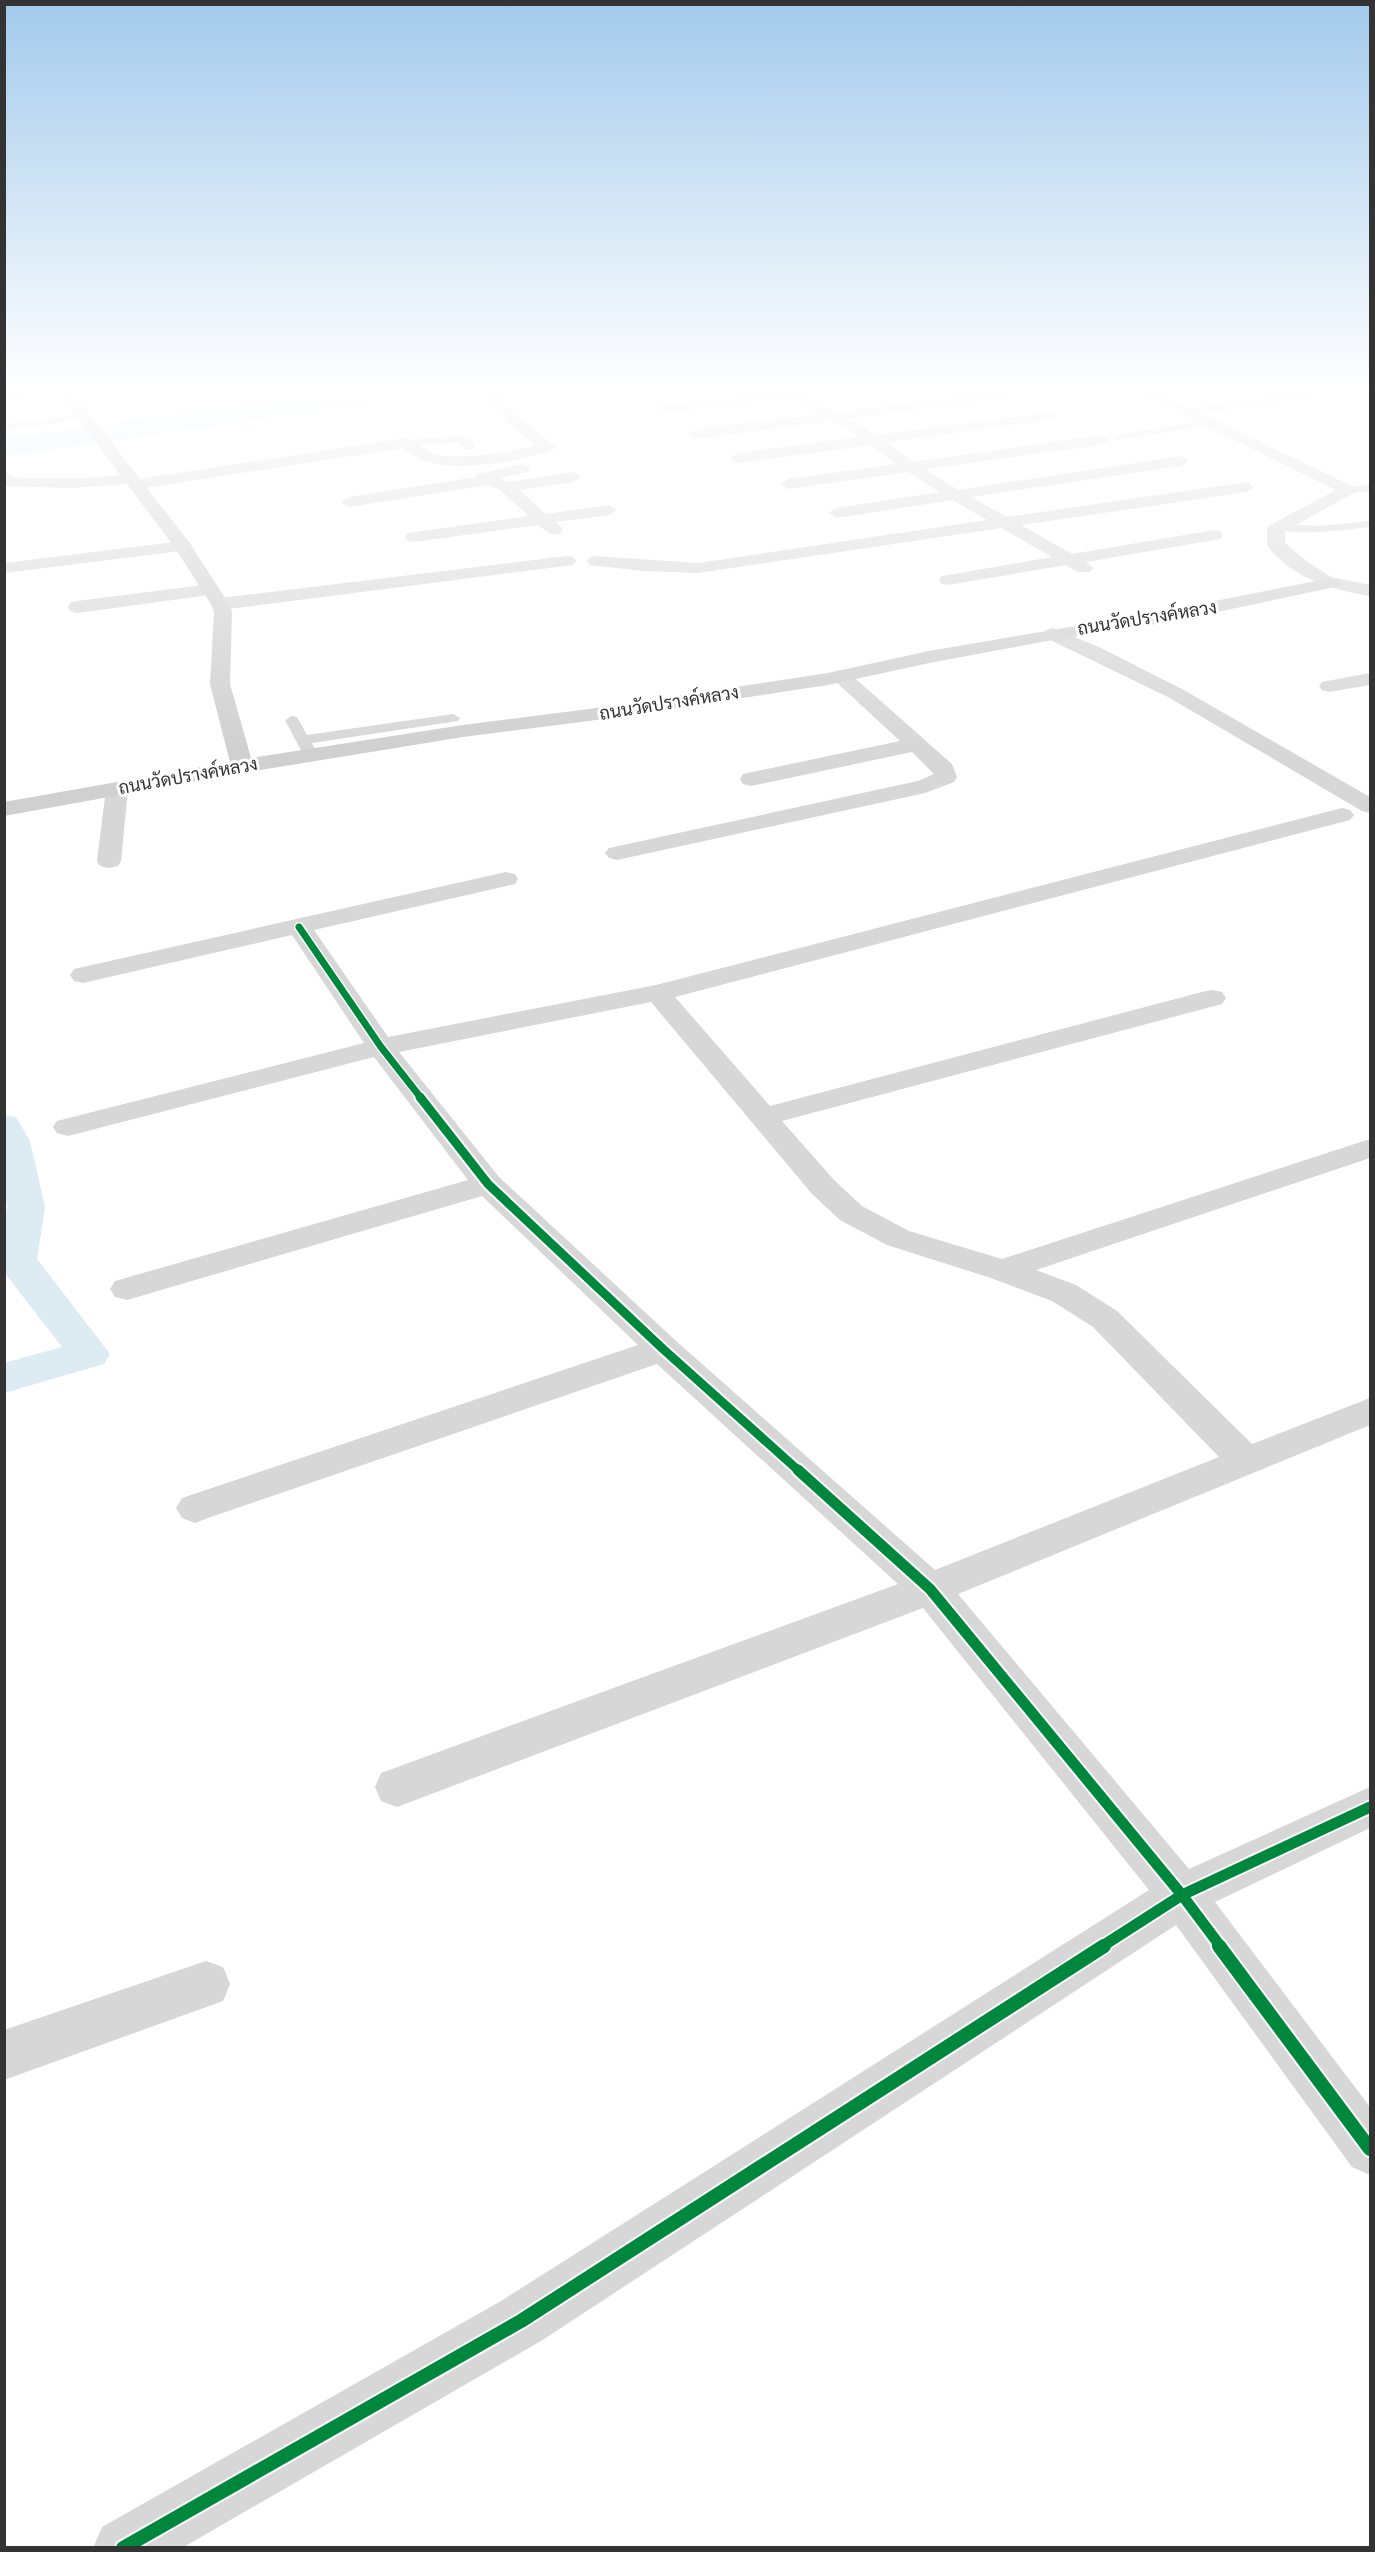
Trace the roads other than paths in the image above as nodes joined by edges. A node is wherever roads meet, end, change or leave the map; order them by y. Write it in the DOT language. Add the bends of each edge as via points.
graph roads {
  1 [pos="158,512"];
  2 [pos="534,512"];
  3 [pos="595,512"];
  4 [pos="842,512"];
  5 [pos="984,512"];
  6 [pos="1070,512"];
  7 [pos="1310,512"];
  8 [pos="836,513"];
  9 [pos="543,520"];
  10 [pos="1001,522"];
  11 [pos="1371,524"];
  12 [pos="1281,527"];
  13 [pos="1214,535"];
  14 [pos="414,537"];
  15 [pos="183,546"];
  16 [pos="623,547"];
  17 [pos="571,556"];
  18 [pos="596,556"];
  19 [pos="1076,564"];
  20 [pos="4,568"];
  21 [pos="948,580"];
  22 [pos="1330,583"];
  23 [pos="1371,591"];
  24 [pos="215,597"];
  25 [pos="78,607"];
  26 [pos="1053,634"];
  27 [pos="841,676"];
  28 [pos="1371,679"];
  29 [pos="1329,686"];
  30 [pos="453,718"];
  31 [pos="292,720"];
  32 [pos="917,744"];
  33 [pos="308,748"];
  34 [pos="242,766"];
  35 [pos="751,779"];
  36 [pos="117,789"];
  37 [pos="1371,806"];
  38 [pos="4,809"];
  39 [pos="1342,815"];
  40 [pos="617,853"];
  41 [pos="109,861"];
  42 [pos="506,879"];
  43 [pos="299,927"];
  44 [pos="83,975"];
  45 [pos="657,993"];
  46 [pos="1212,998"];
  47 [pos="381,1047"];
  48 [pos="762,1118"];
  49 [pos="68,1127"];
  50 [pos="1371,1148"];
  51 [pos="488,1184"];
  52 [pos="1003,1270"];
  53 [pos="128,1289"];
  54 [pos="663,1349"];
  55 [pos="1371,1411"];
  56 [pos="1246,1461"];
  57 [pos="195,1508"];
  58 [pos="930,1589"];
  59 [pos="397,1787"];
  60 [pos="1371,1807"];
  61 [pos="1182,1895"];
  62 [pos="206,1984"];
  63 [pos="4,2055"];
  64 [pos="1371,2149"];
  65 [pos="123,2547"];
  1 -- 15 [label="street"];
  2 -- 9 [label="street"];
  3 -- 9 [label="street"];
  4 -- 8 [label="street"];
  5 -- 10 [label="street"];
  6 -- 10 [label="street"];
  7 -- 12 [label="street"];
  9 -- 14 [label="street"];
  9 -- 17 [label="street"];
  10 -- 18 [label="street" via="698,568 642,566"];
  10 -- 19 [label="street"];
  11 -- 12 [label="lane" via="1322,529"];
  12 -- 22 [label="street" via="1276,529 1276,545"];
  13 -- 19 [label="street"];
  15 -- 20 [label="street"];
  15 -- 24 [label="street"];
  16 -- 18 [label="street"];
  17 -- 18 [label="street"];
  17 -- 24 [label="street"];
  19 -- 21 [label="street"];
  22 -- 23 [label="street"];
  22 -- 26 [label="street, ถนนวัดปรางค์หลวง" via="1168,616"];
  24 -- 25 [label="street"];
  24 -- 34 [label="street" via="223,612 220,684"];
  26 -- 27 [label="street, ถนนวัดปรางค์หลวง"];
  26 -- 37 [label="street" via="1160,683"];
  27 -- 32 [label="street"];
  27 -- 33 [label="street, ถนนวัดปรางค์หลวง" via="588,715"];
  28 -- 29 [label="street"];
  30 -- 33 [label="lane"];
  31 -- 33 [label="lane"];
  32 -- 35 [label="street"];
  32 -- 40 [label="street" via="944,769 946,777 926,786"];
  33 -- 34 [label="street, ถนนวัดปรางค์หลวง"];
  34 -- 36 [label="street, ถนนวัดปรางค์หลวง"];
  36 -- 38 [label="street, ถนนวัดปรางค์หลวง"];
  36 -- 41 [label="street"];
  39 -- 45 [label="street"];
  42 -- 43 [label="street"];
  43 -- 44 [label="street"];
  43 -- 47 [label="street"];
  45 -- 47 [label="street"];
  45 -- 48 [label="street"];
  46 -- 48 [label="street"];
  47 -- 49 [label="street"];
  47 -- 51 [label="street"];
  48 -- 52 [label="street" via="851,1213 898,1238"];
  50 -- 52 [label="street"];
  51 -- 53 [label="street"];
  51 -- 54 [label="street"];
  52 -- 56 [label="street" via="1064,1293 1105,1319"];
  54 -- 57 [label="street"];
  54 -- 58 [label="street"];
  55 -- 56 [label="street"];
  56 -- 58 [label="street"];
  58 -- 59 [label="street"];
  58 -- 61 [label="street"];
  60 -- 61 [label="street"];
  61 -- 64 [label="street"];
  61 -- 65 [label="street" via="521,2320"];
  62 -- 63 [label="street"];
}
